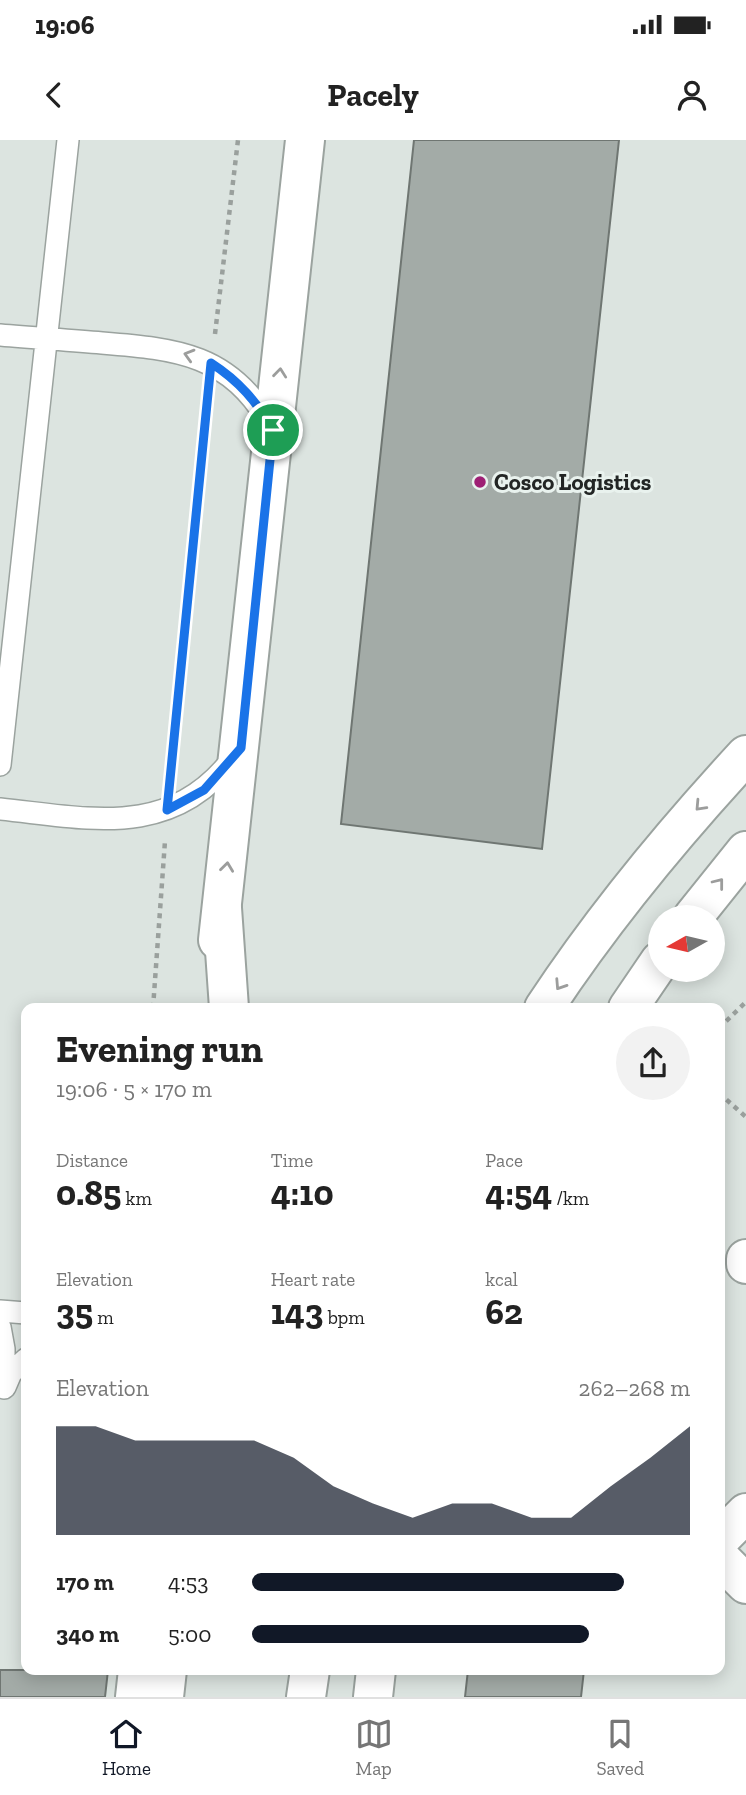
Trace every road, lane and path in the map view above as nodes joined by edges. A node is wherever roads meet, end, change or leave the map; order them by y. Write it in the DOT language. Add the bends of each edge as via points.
graph roads {
  1 [pos="68,140"];
  2 [pos="238,140"];
  3 [pos="305,140"];
  4 [pos="0,335"];
  5 [pos="47,339"];
  6 [pos="211,363"];
  7 [pos="273,430"];
  8 [pos="241,748"];
  9 [pos="746,755"];
  10 [pos="0,765"];
  11 [pos="0,809"];
  12 [pos="167,810"];
  13 [pos="746,851"];
  14 [pos="702,905"];
  15 [pos="222,908"];
  16 [pos="648,979"];
  17 [pos="746,1002"];
  18 [pos="153,1003"];
  19 [pos="212,1003"];
  20 [pos="229,1003"];
  21 [pos="548,1003"];
  22 [pos="631,1003"];
  23 [pos="725,1022"];
  24 [pos="725,1098"];
  25 [pos="746,1117"];
  26 [pos="0,1311"];
  27 [pos="21,1313"];
  28 [pos="0,1327"];
  29 [pos="21,1364"];
  30 [pos="746,1513"];
  31 [pos="725,1534"];
  32 [pos="725,1563"];
  33 [pos="746,1584"];
  34 [pos="137,1675"];
  35 [pos="166,1675"];
  36 [pos="309,1675"];
  37 [pos="375,1675"];
  38 [pos="135,1697"];
  39 [pos="164,1697"];
  40 [pos="306,1697"];
  41 [pos="373,1697"];
  1 -- 5 [label="lane"];
  2 -- 6 [label="path"];
  7 -- 3 [label="street, one-way"];
  4 -- 5 [label="lane"];
  6 -- 5 [label="lane, one-way" via="155,347"];
  5 -- 10 [label="lane"];
  6 -- 7 [label="lane" via="259,405"];
  6 -- 12 [label="path"];
  7 -- 8 [label="street"];
  8 -- 12 [label="lane" via="204,790"];
  15 -- 8 [label="street, one-way"];
  9 -- 21 [label="street, one-way" via="624,895"];
  11 -- 12 [label="lane" via="108,820"];
  12 -- 18 [label="path"];
  14 -- 13 [label="street, one-way"];
  15 -- 19 [label="street"];
  15 -- 20 [label="street"];
  16 -- 22 [label="street"];
  17 -- 23 [label="path"];
  24 -- 25 [label="path"];
  26 -- 27 [label="lane"];
  28 -- 29 [label="lane" via="4,1388"];
  30 -- 31 [label="street"];
  32 -- 33 [label="street"];
  34 -- 38 [label="street"];
  35 -- 39 [label="street"];
  36 -- 40 [label="street"];
  37 -- 41 [label="street"];
}
